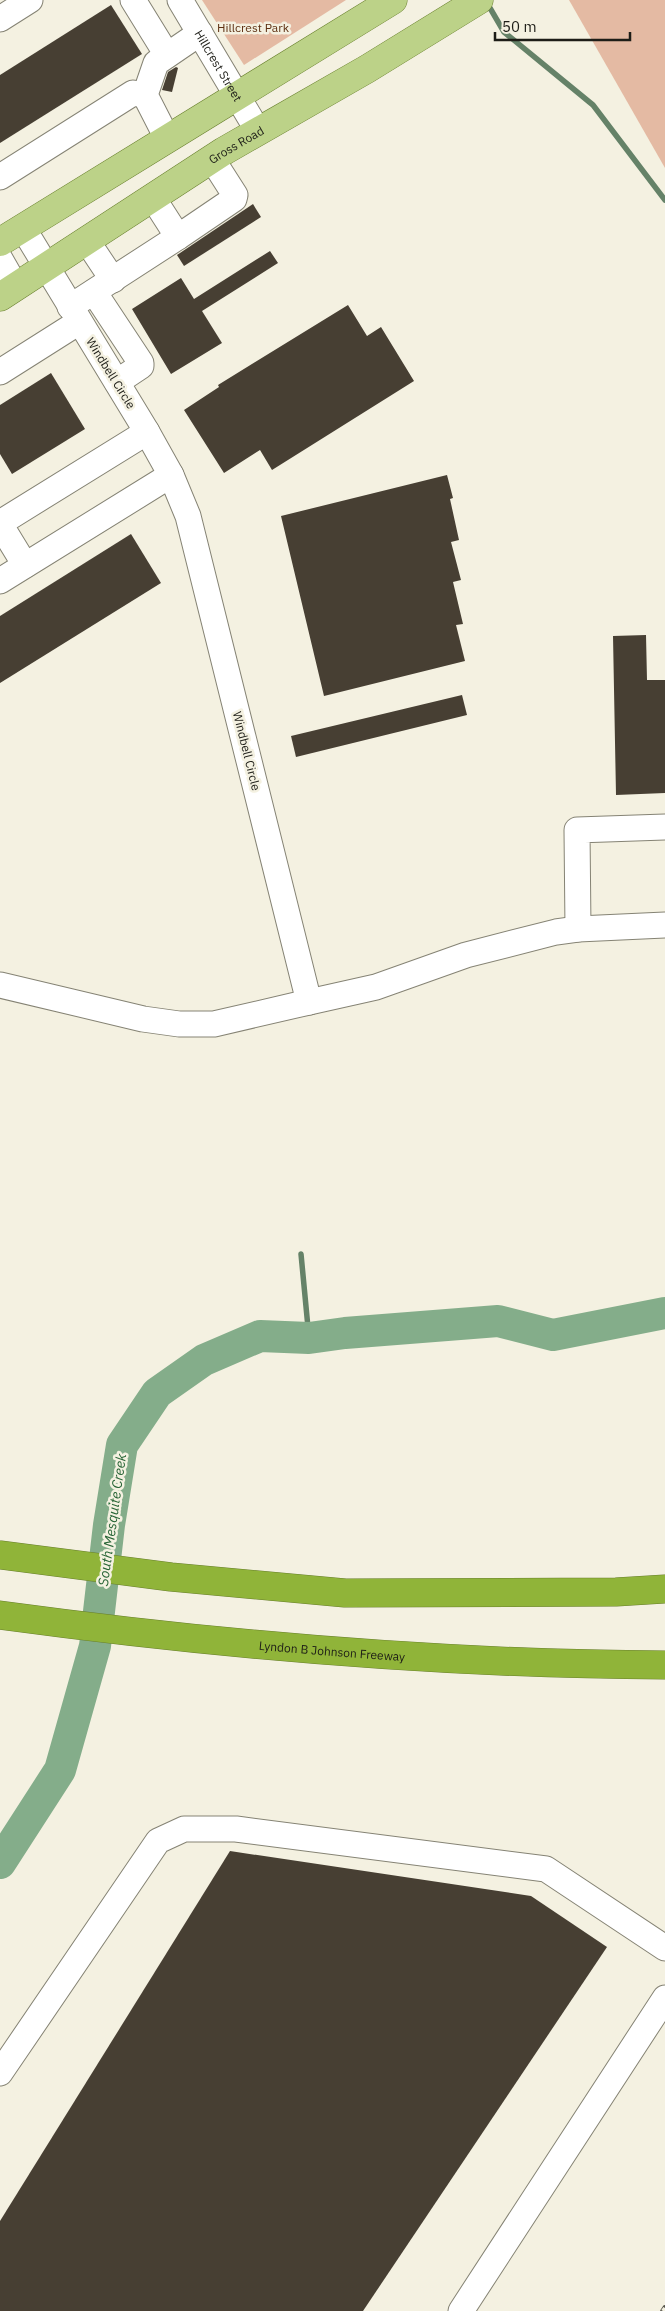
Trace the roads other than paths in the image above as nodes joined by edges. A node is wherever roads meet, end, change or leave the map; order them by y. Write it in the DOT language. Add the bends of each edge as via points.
graph roads {
  1 [pos="30,0"];
  2 [pos="133,0"];
  3 [pos="180,0"];
  4 [pos="393,0"];
  5 [pos="479,0"];
  6 [pos="0,19"];
  7 [pos="200,33"];
  8 [pos="167,55"];
  9 [pos="145,95"];
  10 [pos="238,95"];
  11 [pos="258,131"];
  12 [pos="167,138"];
  13 [pos="212,159"];
  14 [pos="0,177"];
  15 [pos="153,198"];
  16 [pos="23,228"];
  17 [pos="178,237"];
  18 [pos="87,241"];
  19 [pos="0,242"];
  20 [pos="0,259"];
  21 [pos="47,268"];
  22 [pos="104,286"];
  23 [pos="8,292"];
  24 [pos="75,315"];
  25 [pos="0,372"];
  26 [pos="117,382"];
  27 [pos="147,432"];
  28 [pos="171,474"];
  29 [pos="0,523"];
  30 [pos="25,565"];
  31 [pos="0,581"];
  32 [pos="665,810"];
  33 [pos="655,827"];
  34 [pos="665,925"];
  35 [pos="578,928"];
  36 [pos="0,985"];
  37 [pos="309,1002"];
  38 [pos="12,1557"];
  39 [pos="665,1590"];
  40 [pos="8,1616"];
  41 [pos="665,1665"];
  42 [pos="665,1948"];
  43 [pos="665,1998"];
  44 [pos="0,2074"];
  45 [pos="462,2311"];
  1 -- 6 [label="street"];
  2 -- 8 [label="street"];
  3 -- 7 [label="street, Hillcrest Street"];
  4 -- 10 [label="main road"];
  5 -- 11 [label="main road, Gross Road"];
  7 -- 8 [label="street"];
  7 -- 10 [label="street, Hillcrest Street"];
  8 -- 9 [label="street" via="156,63"];
  9 -- 12 [label="street"];
  9 -- 14 [label="street" via="132,93"];
  10 -- 11 [label="street, Hillcrest Street"];
  10 -- 12 [label="main road"];
  11 -- 13 [label="main road, Gross Road"];
  12 -- 16 [label="main road"];
  13 -- 15 [label="main road, Gross Road"];
  13 -- 17 [label="street" via="235,195 234,199"];
  15 -- 17 [label="street"];
  15 -- 18 [label="main road, Gross Road"];
  16 -- 19 [label="main road"];
  16 -- 21 [label="street, Windbell Circle"];
  17 -- 22 [label="street"];
  18 -- 21 [label="main road, Gross Road"];
  18 -- 22 [label="street"];
  20 -- 23 [label="street"];
  21 -- 23 [label="main road, Gross Road"];
  21 -- 24 [label="street, Windbell Circle"];
  22 -- 24 [label="street"];
  22 -- 26 [label="street" via="141,363"];
  24 -- 25 [label="street"];
  24 -- 26 [label="street, Windbell Circle"];
  26 -- 27 [label="street, Windbell Circle"];
  27 -- 28 [label="street, Windbell Circle"];
  27 -- 29 [label="street"];
  28 -- 30 [label="street"];
  28 -- 37 [label="street, Windbell Circle" via="194,536"];
  29 -- 30 [label="street"];
  30 -- 31 [label="street"];
  32 -- 33 [label="street"];
  33 -- 35 [label="street" via="577,830"];
  34 -- 35 [label="street"];
  35 -- 37 [label="street" via="466,954 376,987"];
  36 -- 37 [label="street" via="143,1019 179,1024 214,1024"];
  38 -- 39 [label="highway" via="171,1577 345,1593"];
  40 -- 41 [label="highway, Lyndon B Johnson Freeway" via="164,1637 456,1660"];
  42 -- 44 [label="street" via="546,1869 236,1829 184,1829 158,1841"];
  43 -- 45 [label="street"];
}
